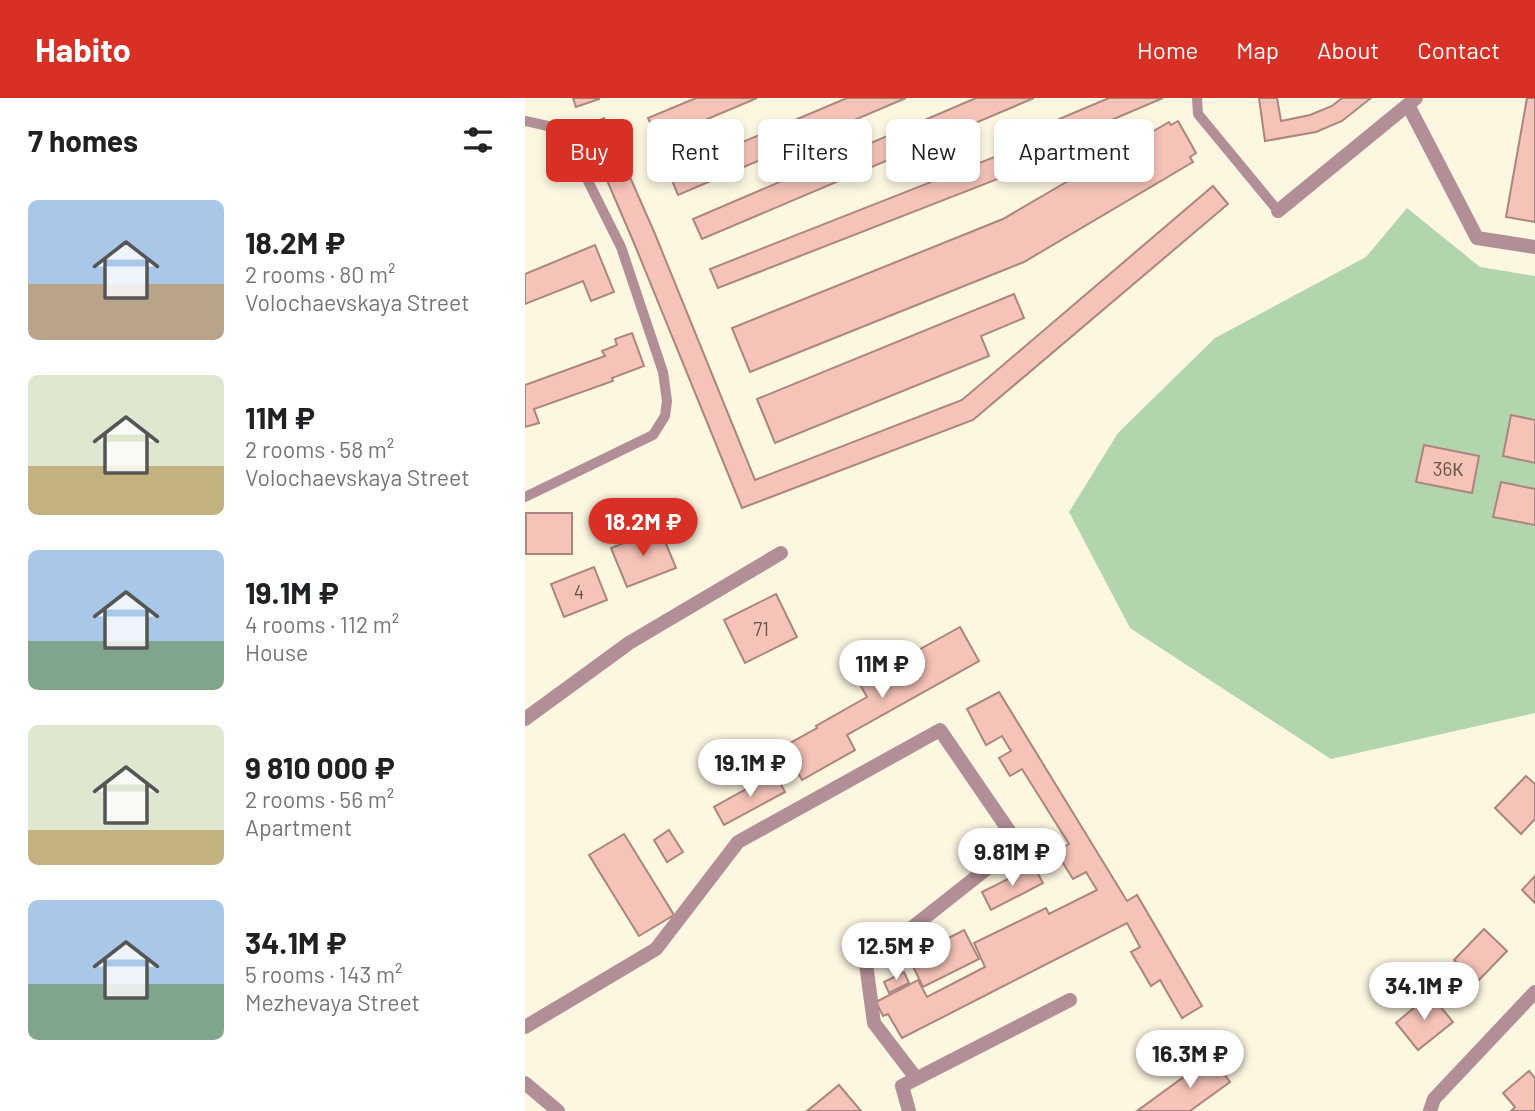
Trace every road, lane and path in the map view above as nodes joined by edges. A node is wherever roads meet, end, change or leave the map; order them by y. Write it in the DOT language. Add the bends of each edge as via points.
graph roads {
  1 [pos="1197,98"];
  2 [pos="1412,101"];
  3 [pos="525,121"];
  4 [pos="1278,211"];
  5 [pos="1535,247"];
  6 [pos="525,497"];
  7 [pos="781,553"];
  8 [pos="525,719"];
  9 [pos="1535,992"];
  10 [pos="1070,1000"];
  11 [pos="525,1027"];
  12 [pos="916,1078"];
  13 [pos="525,1083"];
  14 [pos="558,1111"];
  15 [pos="909,1111"];
  16 [pos="1430,1111"];
  1 -- 4 [label="lane" via="1198,114"];
  2 -- 4 [label="street"];
  2 -- 5 [label="street" via="1477,238"];
  3 -- 6 [label="lane" via="548,126 561,136 588,181 621,247 663,372 667,401 665,416 653,435"];
  7 -- 8 [label="street" via="629,643"];
  9 -- 16 [label="street" via="1434,1099"];
  10 -- 12 [label="street"];
  11 -- 12 [label="street" via="656,949 739,842 940,730 1018,844 866,964 874,1023"];
  12 -- 15 [label="street" via="901,1086"];
  13 -- 14 [label="street"];
}
